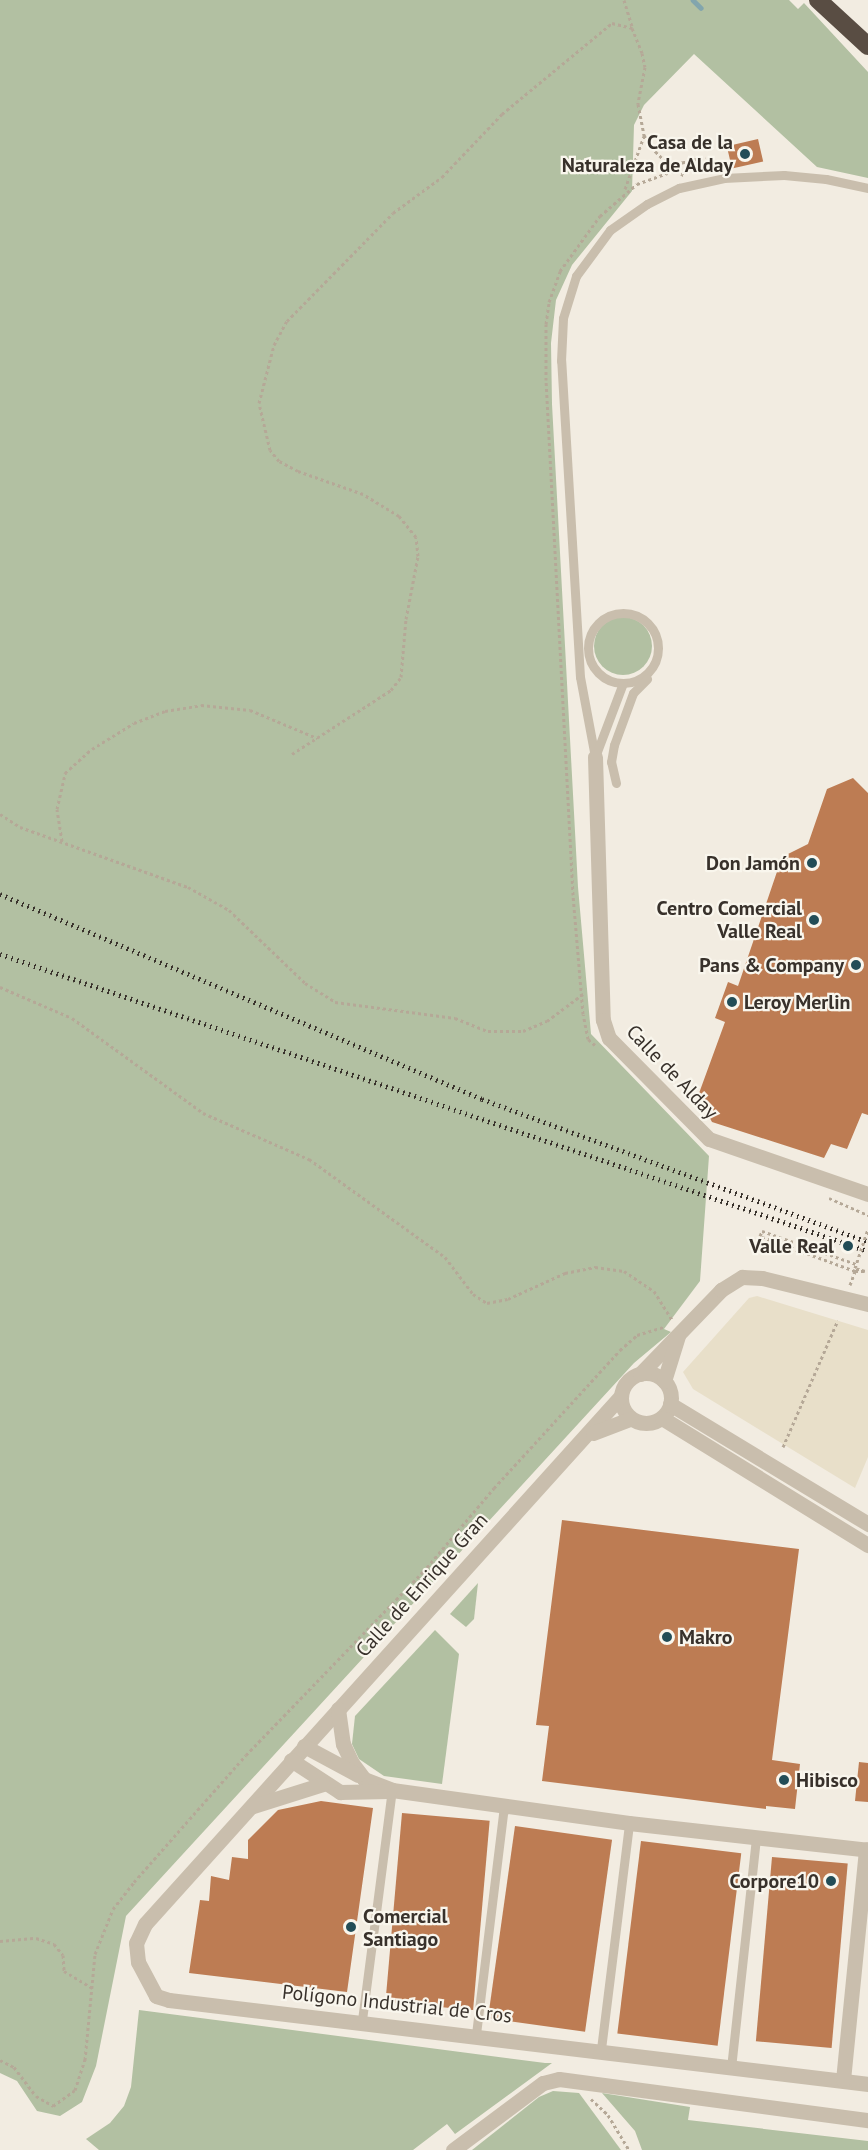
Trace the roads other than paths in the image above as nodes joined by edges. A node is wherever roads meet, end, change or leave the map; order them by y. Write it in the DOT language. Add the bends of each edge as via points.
graph roads {
  1 [pos="818,0"];
  2 [pos="831,0"];
  3 [pos="868,40"];
  4 [pos="868,46"];
  5 [pos="868,188"];
  6 [pos="587,649"];
  7 [pos="652,667"];
  8 [pos="580,677"];
  9 [pos="623,683"];
  10 [pos="595,757"];
  11 [pos="616,783"];
  12 [pos="868,1194"];
  13 [pos="868,1304"];
  14 [pos="675,1333"];
  15 [pos="640,1374"];
  16 [pos="664,1381"];
  17 [pos="620,1397"];
  18 [pos="670,1404"];
  19 [pos="662,1418"];
  20 [pos="630,1419"];
  21 [pos="585,1437"];
  22 [pos="868,1524"];
  23 [pos="868,1545"];
  24 [pos="338,1709"];
  25 [pos="304,1746"];
  26 [pos="291,1760"];
  27 [pos="363,1778"];
  28 [pos="323,1784"];
  29 [pos="392,1790"];
  30 [pos="504,1805"];
  31 [pos="250,1807"];
  32 [pos="629,1823"];
  33 [pos="756,1836"];
  34 [pos="867,1850"];
  35 [pos="362,2020"];
  36 [pos="476,2034"];
  37 [pos="601,2049"];
  38 [pos="731,2068"];
  39 [pos="843,2080"];
  40 [pos="868,2084"];
  41 [pos="868,2120"];
  42 [pos="453,2150"];
  1 -- 4 [label="highway"];
  2 -- 3 [label="highway"];
  5 -- 8 [label="lane" via="826,178 784,175 700,182 661,196 622,220 599,241 583,264 566,303 561,343"];
  6 -- 7 [label="lane" via="590,635 603,618 630,613 649,624 657,636 658,655"];
  6 -- 8 [label="lane"];
  6 -- 9 [label="lane" via="596,671"];
  7 -- 9 [label="lane" via="638,680"];
  7 -- 11 [label="lane" via="633,693 614,745 611,762"];
  8 -- 10 [label="lane"];
  9 -- 10 [label="lane"];
  10 -- 12 [label="street, Calle de Alday" via="603,1020 609,1038 709,1139"];
  13 -- 14 [label="street" via="762,1278 742,1277 721,1290"];
  14 -- 15 [label="street"];
  14 -- 16 [label="street"];
  15 -- 16 [label="street" via="657,1375"];
  15 -- 17 [label="street" via="626,1382"];
  16 -- 18 [label="street"];
  17 -- 20 [label="street"];
  17 -- 21 [label="street, Calle de Enrique Gran"];
  18 -- 19 [label="street"];
  18 -- 22 [label="street"];
  19 -- 20 [label="street" via="646,1424"];
  19 -- 23 [label="street"];
  20 -- 21 [label="street, Calle de Enrique Gran"];
  21 -- 24 [label="street, Calle de Enrique Gran"];
  24 -- 25 [label="street, Calle de Enrique Gran"];
  24 -- 27 [label="street" via="343,1744"];
  25 -- 26 [label="street, Calle de Enrique Gran"];
  25 -- 27 [label="street"];
  26 -- 28 [label="street"];
  26 -- 31 [label="street, Polígono Industrial de Cros"];
  27 -- 29 [label="street"];
  28 -- 29 [label="street" via="358,1794"];
  28 -- 31 [label="street"];
  29 -- 30 [label="street"];
  29 -- 35 [label="lane"];
  30 -- 32 [label="street"];
  30 -- 36 [label="lane"];
  31 -- 35 [label="street, Polígono Industrial de Cros" via="139,1934 135,1951 145,1978 156,1996 169,2000"];
  32 -- 33 [label="street"];
  32 -- 37 [label="lane"];
  33 -- 34 [label="street"];
  33 -- 38 [label="lane"];
  34 -- 39 [label="street"];
  35 -- 36 [label="street, Polígono Industrial de Cros"];
  36 -- 37 [label="street, Polígono Industrial de Cros"];
  37 -- 38 [label="street, Polígono Industrial de Cros"];
  38 -- 39 [label="street, Polígono Industrial de Cros"];
  39 -- 40 [label="street, Polígono Industrial de Cros"];
  41 -- 42 [label="street" via="572,2080 543,2083"];
}
